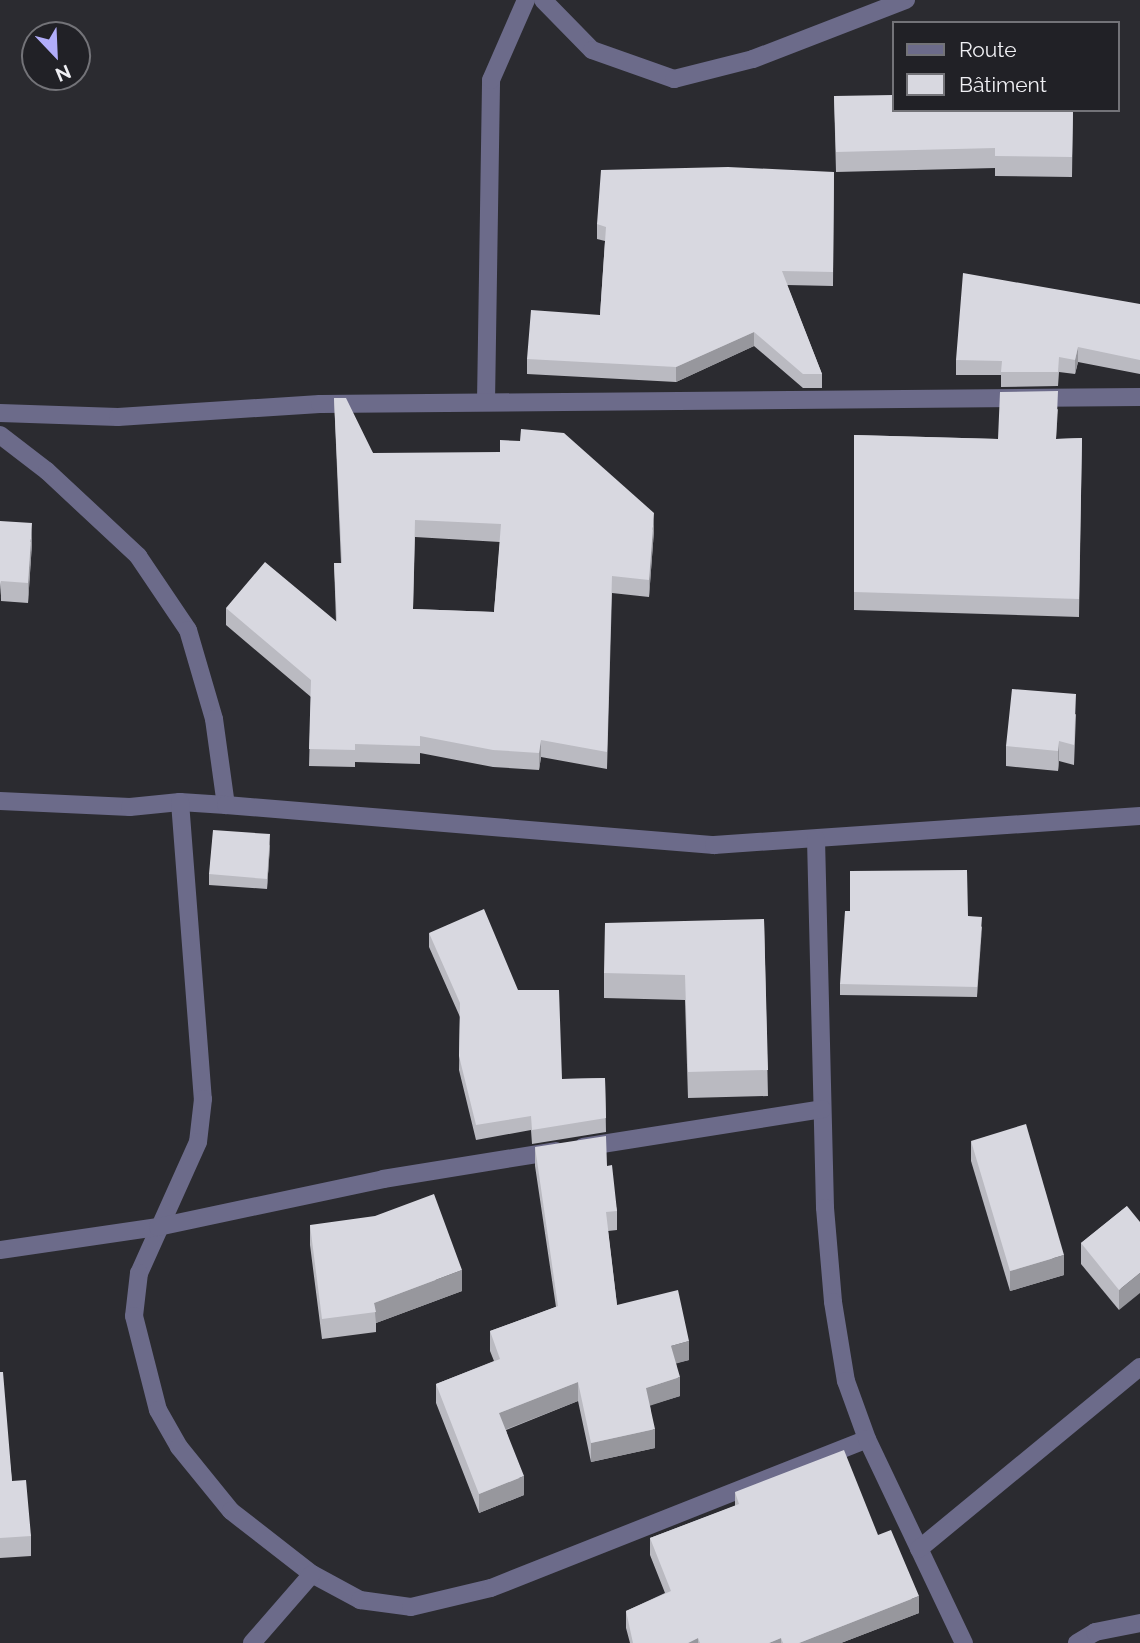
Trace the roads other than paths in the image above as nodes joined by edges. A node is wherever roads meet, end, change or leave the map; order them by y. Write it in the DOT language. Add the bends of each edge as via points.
graph roads {
  1 [pos="526,0"];
  2 [pos="543,0"];
  3 [pos="906,0"];
  4 [pos="1140,397"];
  5 [pos="486,402"];
  6 [pos="0,413"];
  7 [pos="0,435"];
  8 [pos="0,801"];
  9 [pos="180,802"];
  10 [pos="226,805"];
  11 [pos="1140,816"];
  12 [pos="816,839"];
  13 [pos="822,1109"];
  14 [pos="158,1227"];
  15 [pos="0,1250"];
  16 [pos="1140,1367"];
  17 [pos="867,1440"];
  18 [pos="919,1549"];
  19 [pos="312,1573"];
  20 [pos="1140,1623"];
  21 [pos="252,1643"];
  22 [pos="964,1643"];
  23 [pos="1077,1643"];
  1 -- 5 [label="street" via="491,80"];
  2 -- 3 [label="street" via="592,50 674,79 753,59"];
  4 -- 5 [label="street"];
  5 -- 6 [label="street" via="320,404 118,417"];
  7 -- 10 [label="street" via="47,471 138,556 188,630 214,719"];
  8 -- 9 [label="street" via="130,807"];
  9 -- 10 [label="street"];
  9 -- 14 [label="street" via="203,1099 198,1142 180,1189"];
  10 -- 12 [label="street" via="714,845"];
  11 -- 12 [label="street" via="915,828"];
  12 -- 13 [label="street"];
  13 -- 14 [label="street" via="383,1179"];
  13 -- 17 [label="street" via="833,1302 846,1381"];
  14 -- 15 [label="street"];
  14 -- 19 [label="street" via="139,1273 134,1316 158,1410 179,1447 231,1511"];
  16 -- 18 [label="street"];
  17 -- 18 [label="street"];
  17 -- 19 [label="street" via="491,1588 411,1607 360,1600"];
  18 -- 22 [label="street"];
  19 -- 21 [label="street"];
  20 -- 23 [label="street" via="1095,1632"];
}
